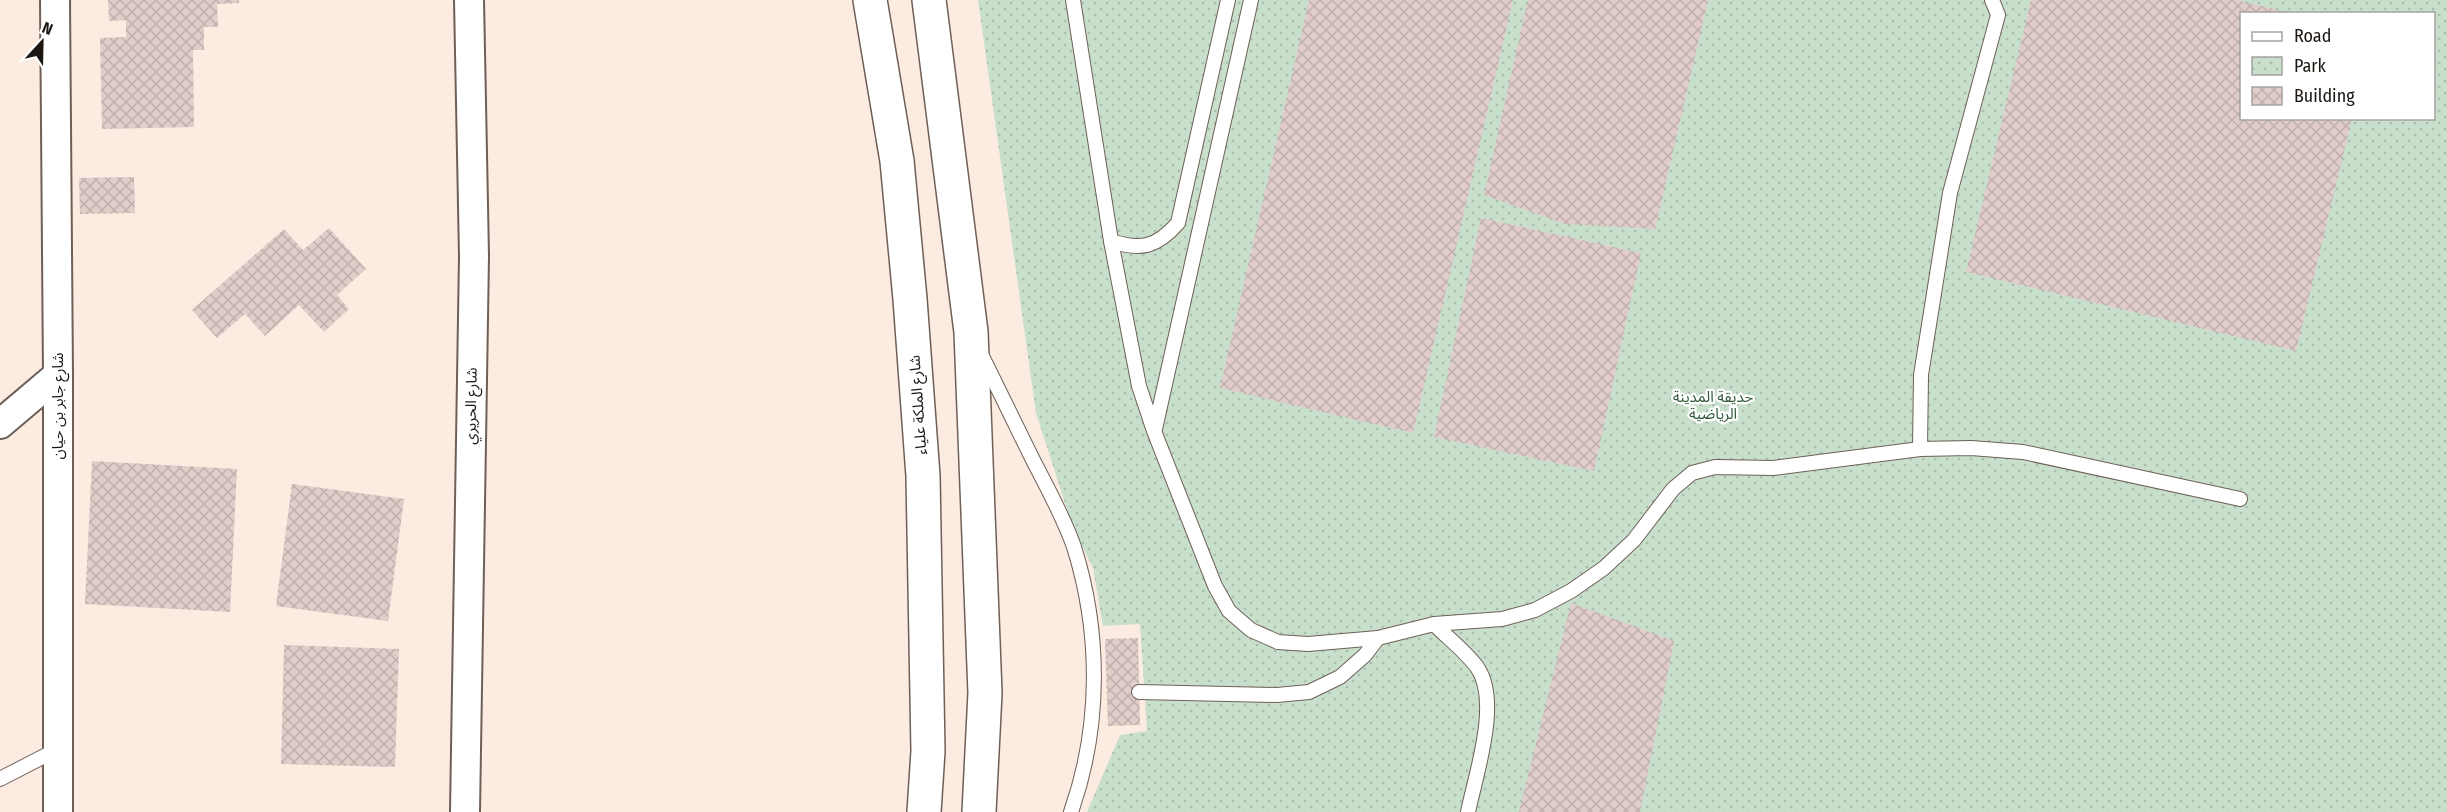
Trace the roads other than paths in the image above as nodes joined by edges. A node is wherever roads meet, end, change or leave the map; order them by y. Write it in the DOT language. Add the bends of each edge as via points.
graph roads {
  1 [pos="55,0"];
  2 [pos="469,0"];
  3 [pos="870,0"];
  4 [pos="929,0"];
  5 [pos="1073,0"];
  6 [pos="1228,0"];
  7 [pos="1251,0"];
  8 [pos="1992,0"];
  9 [pos="1111,241"];
  10 [pos="971,332"];
  11 [pos="58,375"];
  12 [pos="0,424"];
  13 [pos="1154,431"];
  14 [pos="1920,449"];
  15 [pos="2240,499"];
  16 [pos="1434,624"];
  17 [pos="1378,638"];
  18 [pos="1139,692"];
  19 [pos="58,749"];
  20 [pos="0,779"];
  21 [pos="58,812"];
  22 [pos="465,812"];
  23 [pos="924,812"];
  24 [pos="979,812"];
  25 [pos="1071,812"];
  26 [pos="1468,812"];
  1 -- 11 [label="street, شارع جابر بن حيان"];
  2 -- 22 [label="street, شارع الحريري" via="474,256"];
  3 -- 23 [label="main road, شارع الملكة علياء" via="897,161 922,464 928,751"];
  4 -- 10 [label="main road"];
  5 -- 9 [label="lane"];
  6 -- 9 [label="lane" via="1178,223 1165,237 1148,246 1130,247"];
  7 -- 13 [label="lane"];
  8 -- 14 [label="lane" via="1998,15 1950,193 1923,363"];
  9 -- 13 [label="lane" via="1139,386"];
  10 -- 24 [label="main road" via="985,693"];
  10 -- 25 [label="lane" via="1055,502 1074,547 1086,594 1100,691"];
  11 -- 12 [label="street"];
  11 -- 19 [label="street, شارع جابر بن حيان"];
  13 -- 17 [label="lane" via="1229,611 1251,630 1278,642 1308,644"];
  14 -- 15 [label="lane" via="2023,452"];
  14 -- 16 [label="lane" via="1773,468 1715,466 1692,473 1673,489 1634,540 1571,591 1535,610 1502,619"];
  16 -- 17 [label="lane"];
  16 -- 26 [label="lane" via="1478,668 1485,683 1487,717"];
  17 -- 18 [label="lane" via="1340,677 1309,692"];
  19 -- 20 [label="lane"];
  19 -- 21 [label="street, شارع جابر بن حيان"];
}
